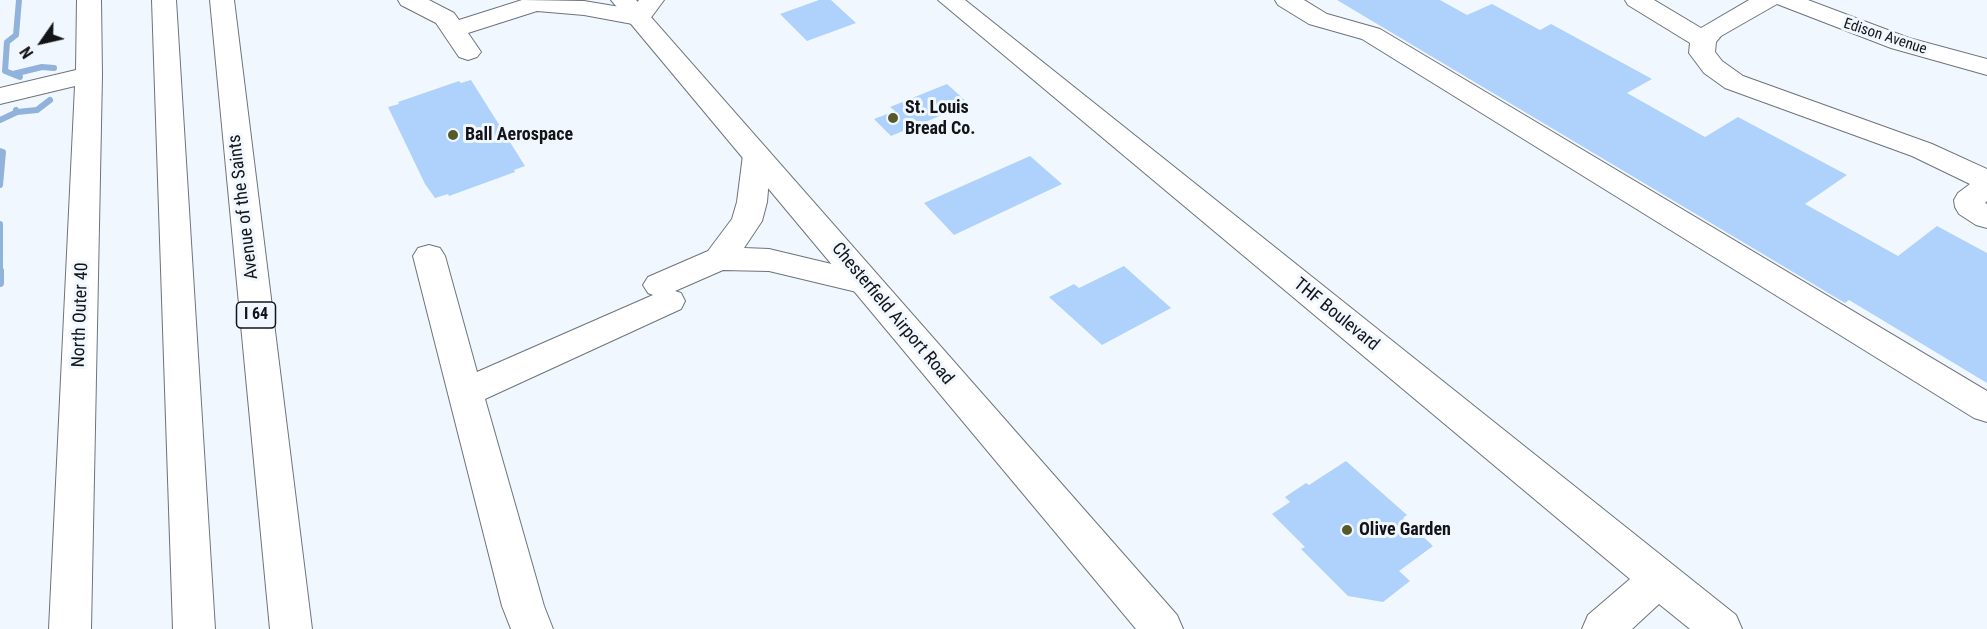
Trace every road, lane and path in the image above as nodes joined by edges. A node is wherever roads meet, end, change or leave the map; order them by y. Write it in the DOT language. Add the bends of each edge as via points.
graph roads {
  1 [pos="89,0"];
  2 [pos="164,0"];
  3 [pos="222,0"];
  4 [pos="412,0"];
  5 [pos="502,0"];
  6 [pos="950,0"];
  7 [pos="1287,0"];
  8 [pos="1637,0"];
  9 [pos="1767,0"];
  10 [pos="1786,0"];
  11 [pos="542,2"];
  12 [pos="637,6"];
  13 [pos="449,24"];
  14 [pos="1703,40"];
  15 [pos="468,52"];
  16 [pos="1987,67"];
  17 [pos="89,75"];
  18 [pos="0,96"];
  19 [pos="757,155"];
  20 [pos="1987,180"];
  21 [pos="1987,185"];
  22 [pos="1987,218"];
  23 [pos="429,256"];
  24 [pos="720,259"];
  25 [pos="865,283"];
  26 [pos="466,392"];
  27 [pos="1987,408"];
  28 [pos="1659,579"];
  29 [pos="1714,627"];
  30 [pos="70,629"];
  31 [pos="194,629"];
  32 [pos="291,629"];
  33 [pos="532,629"];
  34 [pos="1162,629"];
  35 [pos="1603,629"];
  1 -- 17 [label="main road, North Outer 40"];
  2 -- 31 [label="main road"];
  3 -- 32 [label="main road, Avenue of the Saints / I 64"];
  4 -- 13 [label="main road"];
  5 -- 13 [label="main road"];
  6 -- 28 [label="main road, THF Boulevard"];
  7 -- 27 [label="main road" via="1318,19 1371,34"];
  8 -- 14 [label="main road"];
  9 -- 14 [label="main road"];
  10 -- 16 [label="main road, Edison Avenue" via="1900,43"];
  11 -- 12 [label="main road" via="584,8"];
  11 -- 13 [label="main road"];
  12 -- 19 [label="main road, Chesterfield Airport Road"];
  13 -- 15 [label="main road"];
  14 -- 20 [label="main road" via="1702,53 1713,67 1734,81 1922,150"];
  17 -- 18 [label="main road"];
  17 -- 30 [label="main road, North Outer 40"];
  19 -- 24 [label="main road" via="747,221"];
  19 -- 25 [label="main road, Chesterfield Airport Road"];
  21 -- 22 [label="main road" via="1969,200 1970,207"];
  23 -- 26 [label="main road"];
  24 -- 25 [label="main road" via="769,260"];
  24 -- 26 [label="main road" via="664,293"];
  25 -- 34 [label="main road, Chesterfield Airport Road"];
  26 -- 33 [label="main road"];
  28 -- 29 [label="main road, THF Boulevard"];
  28 -- 35 [label="main road"];
}
